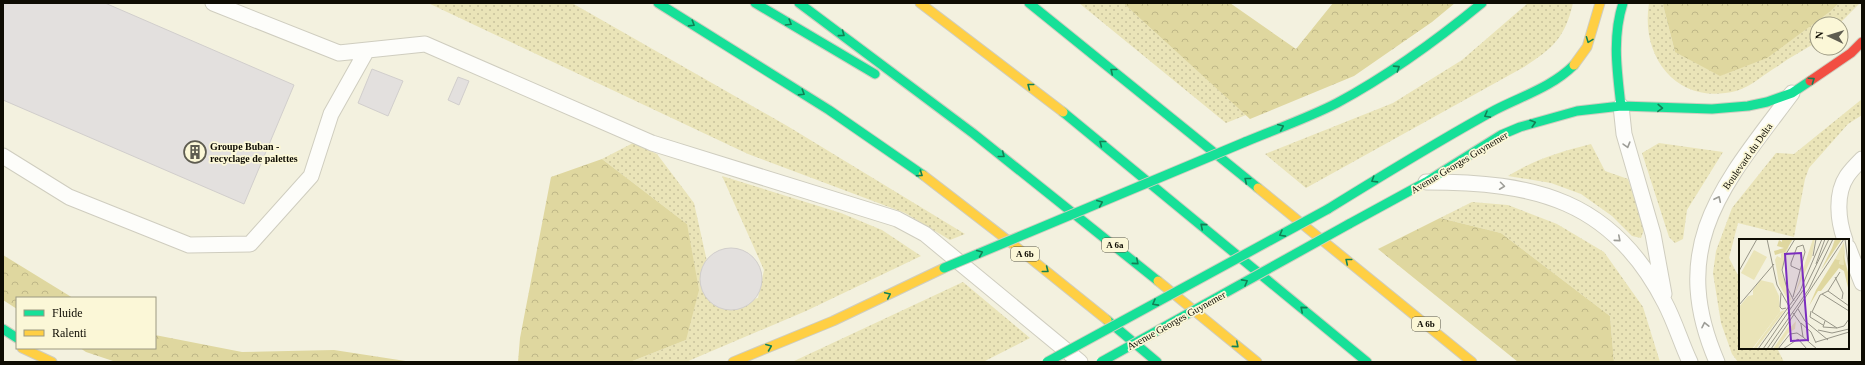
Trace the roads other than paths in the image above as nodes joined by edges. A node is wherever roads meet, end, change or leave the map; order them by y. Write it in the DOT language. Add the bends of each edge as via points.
graph roads {
  1 [pos="213,3"];
  2 [pos="658,3"];
  3 [pos="755,3"];
  4 [pos="799,3"];
  5 [pos="920,3"];
  6 [pos="1029,3"];
  7 [pos="1482,3"];
  8 [pos="1600,3"];
  9 [pos="1623,3"];
  10 [pos="1862,42"];
  11 [pos="367,50"];
  12 [pos="1792,93"];
  13 [pos="1621,106"];
  14 [pos="971,131"];
  15 [pos="3,156"];
  16 [pos="1862,159"];
  17 [pos="1426,182"];
  18 [pos="1845,239"];
  19 [pos="1849,250"];
  20 [pos="1862,283"];
  21 [pos="1665,303"];
  22 [pos="3,329"];
  23 [pos="16,337"];
  24 [pos="3,339"];
  25 [pos="16,346"];
  26 [pos="24,349"];
  27 [pos="35,349"];
  28 [pos="52,362"];
  29 [pos="56,362"];
  30 [pos="733,362"];
  31 [pos="1047,362"];
  32 [pos="1080,362"];
  33 [pos="1101,362"];
  34 [pos="1157,362"];
  35 [pos="1257,362"];
  36 [pos="1367,362"];
  37 [pos="1472,362"];
  38 [pos="1690,362"];
  39 [pos="1718,362"];
  1 -- 11 [label="lane" via="339,54"];
  2 -- 34 [label="main road, A 6b, one-way" via="807,96 927,178 1066,285"];
  3 -- 14 [label="main road, one-way"];
  4 -- 14 [label="main road, A 6a, one-way"];
  36 -- 5 [label="main road, one-way" via="1117,154"];
  37 -- 6 [label="main road, A 6b, one-way"];
  30 -- 7 [label="main road, one-way, bridge" via="833,321 944,268 1336,103 1396,69"];
  8 -- 31 [label="main road, one-way, bridge" via="1592,31 1580,58 1559,78 1498,109 1374,179 1328,209"];
  9 -- 13 [label="main road" via="1616,28 1615,49"];
  12 -- 10 [label="main road, Avenue Georges Guynemer, one-way" via="1851,53"];
  11 -- 15 [label="lane" via="331,114 311,176 250,244 189,245 69,197"];
  11 -- 32 [label="lane" via="425,44 652,143 897,219 925,234"];
  13 -- 12 [label="main road, Avenue Georges Guynemer, one-way" via="1712,109 1748,106"];
  39 -- 12 [label="lane, Boulevard du Delta, one-way" via="1706,331 1700,302 1700,251 1707,222 1738,165"];
  17 -- 13 [label="main road, Avenue Georges Guynemer, one-way" via="1501,135 1520,127 1577,112"];
  13 -- 21 [label="lane, one-way" via="1624,134 1653,234"];
  14 -- 35 [label="main road, A 6a, one-way"];
  16 -- 18 [label="lane" via="1846,176 1839,199 1840,227"];
  17 -- 21 [label="lane, one-way" via="1463,182 1509,187 1538,193 1584,211 1630,249"];
  33 -- 17 [label="main road, Avenue Georges Guynemer, one-way, bridge"];
  19 -- 20 [label="lane"];
  21 -- 38 [label="lane"];
  22 -- 23 [label="main road"];
  24 -- 25 [label="main road"];
  26 -- 28 [label="main road"];
  27 -- 29 [label="main road"];
}
